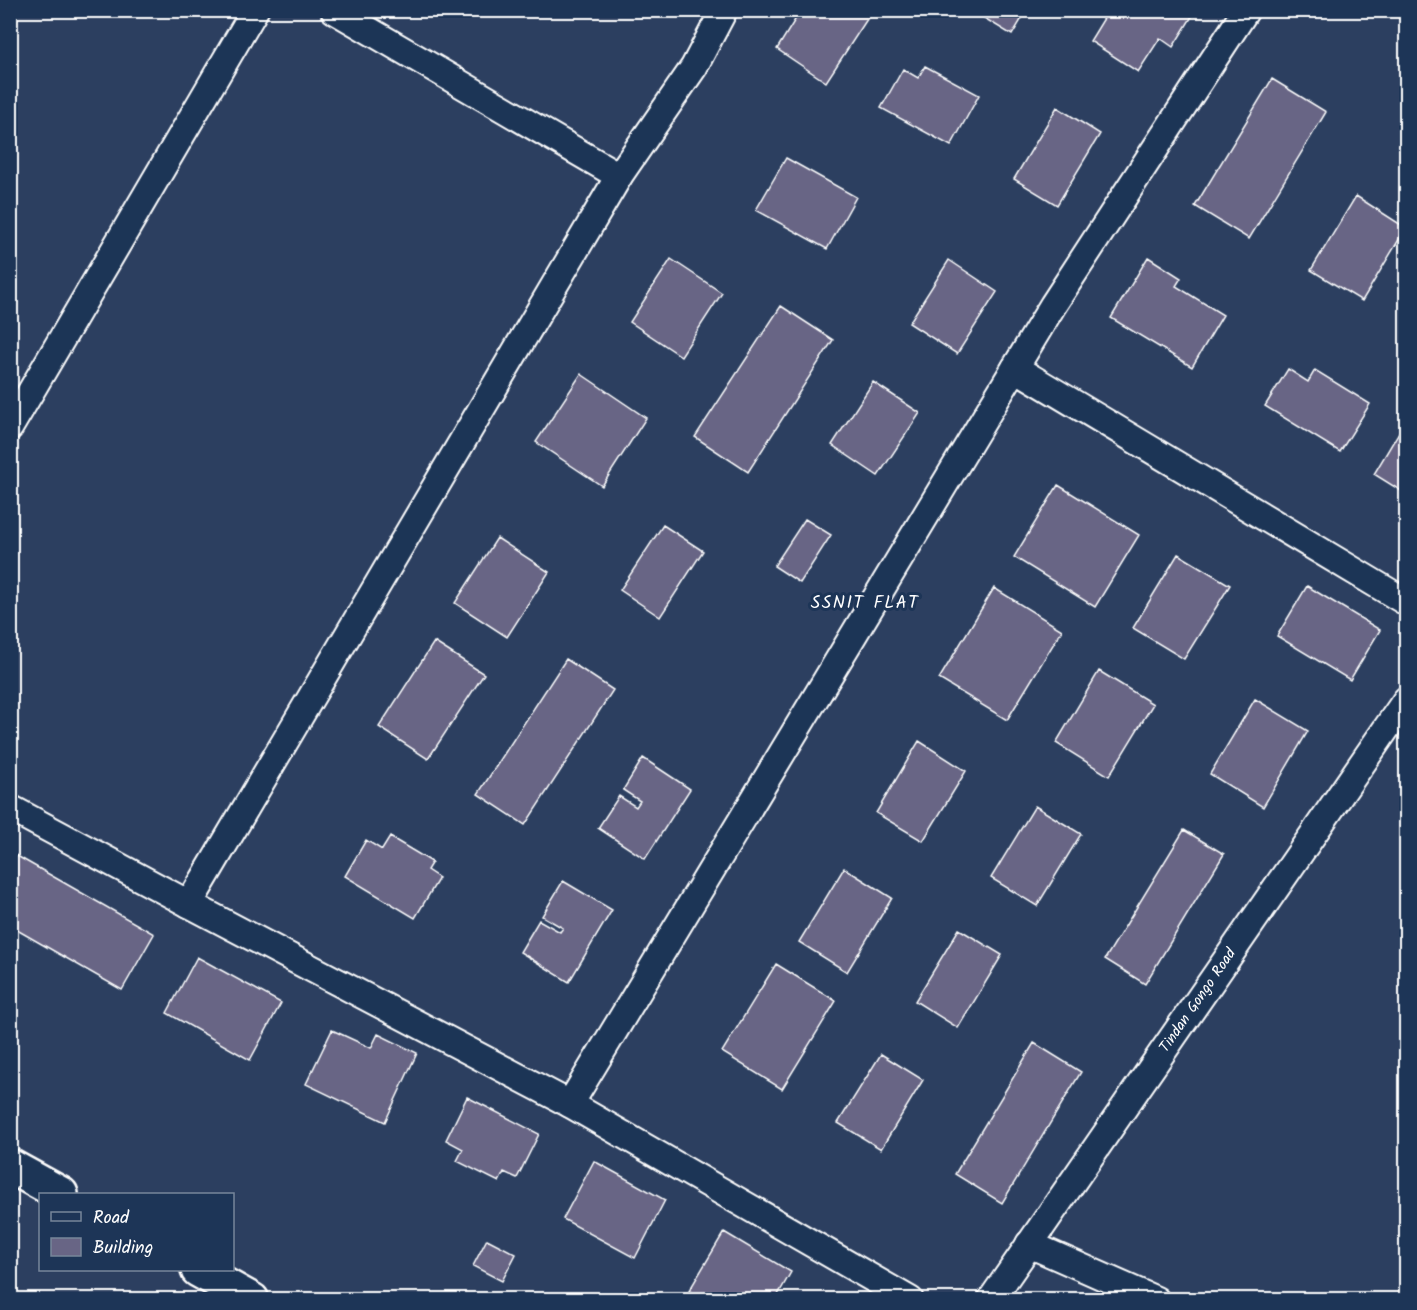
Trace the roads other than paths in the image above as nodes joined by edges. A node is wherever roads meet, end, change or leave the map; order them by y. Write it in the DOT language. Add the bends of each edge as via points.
graph roads {
  1 [pos="255,10"];
  2 [pos="334,10"];
  3 [pos="724,10"];
  4 [pos="1246,10"];
  5 [pos="619,176"];
  6 [pos="1015,368"];
  7 [pos="10,427"];
  8 [pos="1407,602"];
  9 [pos="1407,700"];
  10 [pos="10,808"];
  11 [pos="189,904"];
  12 [pos="570,1104"];
  13 [pos="10,1167"];
  14 [pos="60,1193"];
  15 [pos="1029,1244"];
  16 [pos="202,1271"];
  17 [pos="252,1299"];
  18 [pos="910,1299"];
  19 [pos="991,1299"];
  20 [pos="1156,1299"];
  1 -- 7 [label="street"];
  2 -- 5 [label="street"];
  3 -- 5 [label="street" via="694,67"];
  4 -- 6 [label="street"];
  5 -- 11 [label="street"];
  6 -- 8 [label="street"];
  6 -- 12 [label="street"];
  9 -- 15 [label="street, Tindan Gongo Road"];
  10 -- 11 [label="street"];
  11 -- 12 [label="street"];
  12 -- 18 [label="street"];
  13 -- 14 [label="highway"];
  15 -- 19 [label="street, Tindan Gongo Road"];
  15 -- 20 [label="street"];
  16 -- 17 [label="highway"];
}
